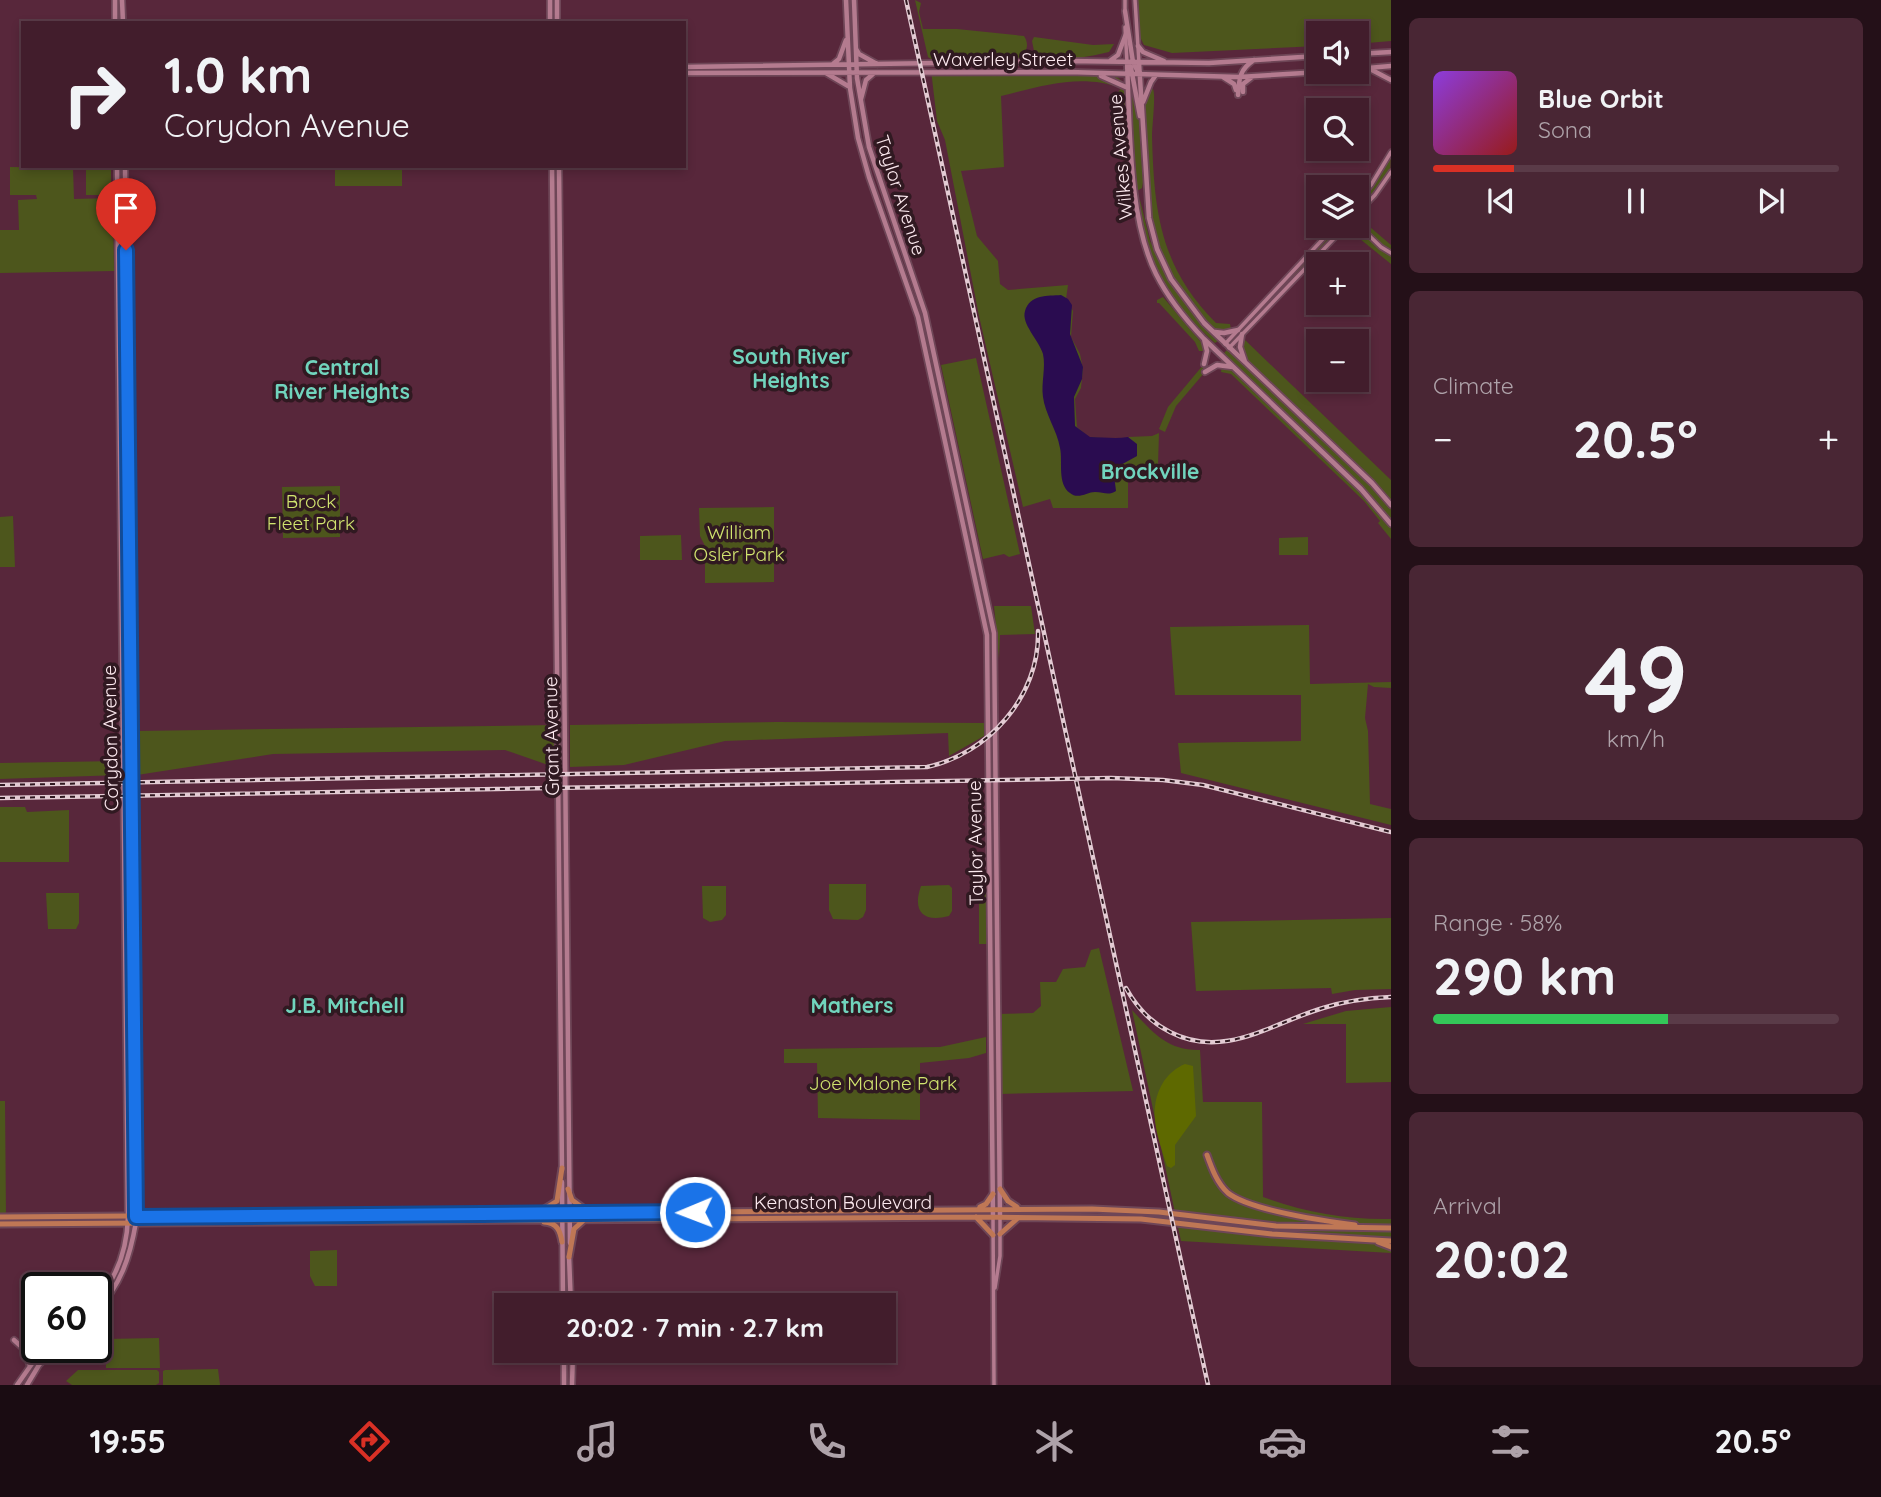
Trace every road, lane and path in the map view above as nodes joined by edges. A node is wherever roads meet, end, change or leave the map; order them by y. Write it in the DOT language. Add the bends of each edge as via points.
graph roads {
  1 [pos="115,0"];
  2 [pos="122,0"];
  3 [pos="550,0"];
  4 [pos="556,0"];
  5 [pos="846,0"];
  6 [pos="854,0"];
  7 [pos="1125,0"];
  8 [pos="1135,0"];
  9 [pos="1125,11"];
  10 [pos="115,21"];
  11 [pos="123,21"];
  12 [pos="550,21"];
  13 [pos="557,21"];
  14 [pos="1126,34"];
  15 [pos="848,36"];
  16 [pos="1138,46"];
  17 [pos="856,48"];
  18 [pos="1391,52"];
  19 [pos="1369,53"];
  20 [pos="1306,57"];
  21 [pos="1255,60"];
  22 [pos="1110,62"];
  23 [pos="1133,63"];
  24 [pos="1168,63"];
  25 [pos="832,64"];
  26 [pos="848,64"];
  27 [pos="878,64"];
  28 [pos="856,65"];
  29 [pos="1391,66"];
  30 [pos="686,67"];
  31 [pos="1369,68"];
  32 [pos="1369,69"];
  33 [pos="822,72"];
  34 [pos="686,73"];
  35 [pos="849,73"];
  36 [pos="857,73"];
  37 [pos="875,73"];
  38 [pos="1093,73"];
  39 [pos="1306,73"];
  40 [pos="1130,75"];
  41 [pos="1139,75"];
  42 [pos="1157,75"];
  43 [pos="1222,77"];
  44 [pos="1239,77"];
  45 [pos="1252,77"];
  46 [pos="1391,80"];
  47 [pos="850,88"];
  48 [pos="1129,89"];
  49 [pos="1240,93"];
  50 [pos="860,104"];
  51 [pos="1141,106"];
  52 [pos="1142,120"];
  53 [pos="1391,152"];
  54 [pos="117,168"];
  55 [pos="125,168"];
  56 [pos="552,168"];
  57 [pos="559,168"];
  58 [pos="1391,173"];
  59 [pos="1369,187"];
  60 [pos="1369,201"];
  61 [pos="1369,235"];
  62 [pos="1324,238"];
  63 [pos="1334,238"];
  64 [pos="1391,253"];
  65 [pos="1213,331"];
  66 [pos="1240,332"];
  67 [pos="1204,339"];
  68 [pos="1227,346"];
  69 [pos="1245,363"];
  70 [pos="1204,364"];
  71 [pos="1234,367"];
  72 [pos="1205,372"];
  73 [pos="934,387"];
  74 [pos="943,396"];
  75 [pos="1391,505"];
  76 [pos="1391,524"];
  77 [pos="1207,1155"];
  78 [pos="562,1168"];
  79 [pos="569,1189"];
  80 [pos="1000,1189"];
  81 [pos="993,1194"];
  82 [pos="977,1209"];
  83 [pos="996,1209"];
  84 [pos="1020,1209"];
  85 [pos="538,1212"];
  86 [pos="562,1216"];
  87 [pos="570,1216"];
  88 [pos="588,1216"];
  89 [pos="0,1217"];
  90 [pos="976,1217"];
  91 [pos="996,1217"];
  92 [pos="1018,1218"];
  93 [pos="524,1219"];
  94 [pos="128,1220"];
  95 [pos="136,1220"];
  96 [pos="0,1224"];
  97 [pos="1379,1228"];
  98 [pos="1391,1228"];
  99 [pos="996,1235"];
  100 [pos="1372,1240"];
  101 [pos="1391,1241"];
  102 [pos="562,1242"];
  103 [pos="1391,1247"];
  104 [pos="569,1256"];
  105 [pos="112,1276"];
  106 [pos="112,1292"];
  107 [pos="563,1293"];
  108 [pos="570,1293"];
  109 [pos="14,1340"];
  110 [pos="31,1363"];
  111 [pos="42,1363"];
  112 [pos="564,1363"];
  113 [pos="573,1363"];
  114 [pos="29,1366"];
  115 [pos="17,1385"];
  116 [pos="27,1385"];
  117 [pos="564,1385"];
  118 [pos="572,1385"];
  119 [pos="994,1385"];
  1 -- 10 [label="main road"];
  2 -- 11 [label="main road"];
  3 -- 12 [label="main road"];
  4 -- 13 [label="main road"];
  5 -- 15 [label="main road, Taylor Avenue"];
  6 -- 17 [label="main road, Taylor Avenue"];
  7 -- 9 [label="street"];
  8 -- 16 [label="street"];
  9 -- 14 [label="street"];
  9 -- 23 [label="main road"];
  14 -- 22 [label="main road"];
  14 -- 23 [label="street"];
  15 -- 25 [label="main road"];
  15 -- 26 [label="main road, Taylor Avenue"];
  16 -- 23 [label="street"];
  16 -- 24 [label="main road"];
  17 -- 27 [label="main road"];
  17 -- 28 [label="main road, Taylor Avenue"];
  18 -- 19 [label="main road"];
  20 -- 21 [label="main road, Waverley Street"];
  21 -- 24 [label="main road, Waverley Street"];
  21 -- 44 [label="main road"];
  22 -- 23 [label="main road, Waverley Street"];
  22 -- 27 [label="main road, Waverley Street"];
  23 -- 24 [label="main road, Waverley Street"];
  23 -- 40 [label="main road, Wilkes Avenue"];
  23 -- 41 [label="main road, Wilkes Avenue"];
  25 -- 26 [label="main road, Waverley Street"];
  25 -- 30 [label="main road, Waverley Street"];
  26 -- 28 [label="main road, Waverley Street"];
  26 -- 35 [label="main road, Taylor Avenue"];
  27 -- 28 [label="main road, Waverley Street"];
  28 -- 36 [label="main road, Taylor Avenue"];
  29 -- 31 [label="main road"];
  32 -- 46 [label="main road"];
  33 -- 34 [label="main road, Waverley Street"];
  33 -- 35 [label="main road, Waverley Street"];
  33 -- 47 [label="main road"];
  35 -- 36 [label="main road, Waverley Street"];
  35 -- 47 [label="main road, Taylor Avenue"];
  36 -- 37 [label="main road, Waverley Street"];
  36 -- 50 [label="main road, Taylor Avenue"];
  37 -- 38 [label="main road, Waverley Street"];
  37 -- 50 [label="main road" via="866,80"];
  38 -- 40 [label="main road, Waverley Street"];
  38 -- 48 [label="main road"];
  39 -- 45 [label="main road, Waverley Street"];
  40 -- 41 [label="main road, Waverley Street"];
  40 -- 48 [label="main road, Wilkes Avenue"];
  40 -- 52 [label="main road"];
  41 -- 42 [label="main road, Waverley Street"];
  41 -- 51 [label="main road, Wilkes Avenue"];
  42 -- 43 [label="main road, Waverley Street"];
  42 -- 51 [label="main road"];
  43 -- 44 [label="main road, Waverley Street"];
  43 -- 49 [label="main road"];
  44 -- 45 [label="main road, Waverley Street"];
  44 -- 49 [label="main road"];
  45 -- 49 [label="main road"];
  47 -- 73 [label="main road, Taylor Avenue" via="863,159 914,302"];
  48 -- 67 [label="main road, Wilkes Avenue" via="1136,204 1146,251 1166,292"];
  50 -- 74 [label="main road, Taylor Avenue" via="873,167 925,313"];
  51 -- 52 [label="main road, Wilkes Avenue"];
  52 -- 65 [label="main road, Wilkes Avenue" via="1149,218 1157,249 1180,294"];
  53 -- 59 [label="street"];
  54 -- 94 [label="main road, Corydon Avenue"];
  55 -- 95 [label="main road, Corydon Avenue"];
  56 -- 78 [label="main road, Grant Avenue"];
  57 -- 79 [label="main road, Grant Avenue"];
  58 -- 60 [label="street"];
  61 -- 64 [label="street"];
  62 -- 66 [label="street"];
  63 -- 66 [label="street"];
  65 -- 66 [label="main road"];
  65 -- 68 [label="main road, Wilkes Avenue"];
  66 -- 68 [label="street"];
  66 -- 69 [label="main road"];
  67 -- 70 [label="main road"];
  67 -- 71 [label="main road, Wilkes Avenue"];
  68 -- 69 [label="main road, Wilkes Avenue"];
  69 -- 75 [label="main road, Wilkes Avenue"];
  71 -- 72 [label="main road" via="1217,365"];
  71 -- 76 [label="main road, Wilkes Avenue" via="1361,489"];
  73 -- 74 [label="street"];
  73 -- 81 [label="main road, Taylor Avenue" via="987,635"];
  74 -- 80 [label="main road, Taylor Avenue" via="995,649"];
  77 -- 97 [label="main road" via="1221,1185 1250,1204"];
  78 -- 85 [label="main road" via="557,1201"];
  78 -- 86 [label="main road, Grant Avenue"];
  79 -- 87 [label="main road, Grant Avenue"];
  79 -- 88 [label="main road" via="572,1200"];
  80 -- 83 [label="main road, Taylor Avenue"];
  80 -- 84 [label="main road" via="1007,1201"];
  81 -- 82 [label="main road"];
  81 -- 83 [label="main road, Taylor Avenue"];
  82 -- 83 [label="main road, Kenaston Boulevard"];
  82 -- 88 [label="main road, Kenaston Boulevard"];
  83 -- 84 [label="main road, Kenaston Boulevard"];
  83 -- 91 [label="main road, Taylor Avenue"];
  84 -- 97 [label="main road, Kenaston Boulevard" via="1149,1211 1276,1226"];
  85 -- 86 [label="main road, Kenaston Boulevard"];
  85 -- 95 [label="main road, Kenaston Boulevard"];
  86 -- 87 [label="main road, Kenaston Boulevard"];
  86 -- 93 [label="main road, Kenaston Boulevard"];
  86 -- 102 [label="main road, Grant Avenue"];
  87 -- 88 [label="main road, Kenaston Boulevard"];
  87 -- 104 [label="main road, Grant Avenue"];
  88 -- 90 [label="main road, Kenaston Boulevard"];
  88 -- 104 [label="main road" via="574,1229"];
  89 -- 94 [label="main road, Kenaston Boulevard"];
  90 -- 91 [label="main road, Kenaston Boulevard"];
  90 -- 99 [label="main road"];
  91 -- 92 [label="main road, Kenaston Boulevard"];
  91 -- 99 [label="street, Taylor Avenue"];
  92 -- 99 [label="main road"];
  92 -- 100 [label="main road, Kenaston Boulevard" via="1141,1219"];
  93 -- 95 [label="main road, Kenaston Boulevard"];
  93 -- 102 [label="main road" via="553,1223"];
  94 -- 95 [label="main road, Kenaston Boulevard"];
  94 -- 96 [label="main road, Kenaston Boulevard"];
  94 -- 105 [label="main road, Corydon Avenue" via="127,1239"];
  95 -- 106 [label="main road, Corydon Avenue" via="124,1271"];
  97 -- 98 [label="main road, Kenaston Boulevard"];
  99 -- 119 [label="street, Taylor Avenue"];
  100 -- 101 [label="main road, Kenaston Boulevard"];
  100 -- 103 [label="main road"];
  102 -- 107 [label="main road, Grant Avenue"];
  104 -- 108 [label="main road, Grant Avenue"];
  109 -- 114 [label="main road" via="25,1350"];
  110 -- 114 [label="main road"];
  111 -- 116 [label="main road"];
  112 -- 117 [label="main road"];
  113 -- 118 [label="main road"];
  114 -- 115 [label="main road"];
}
